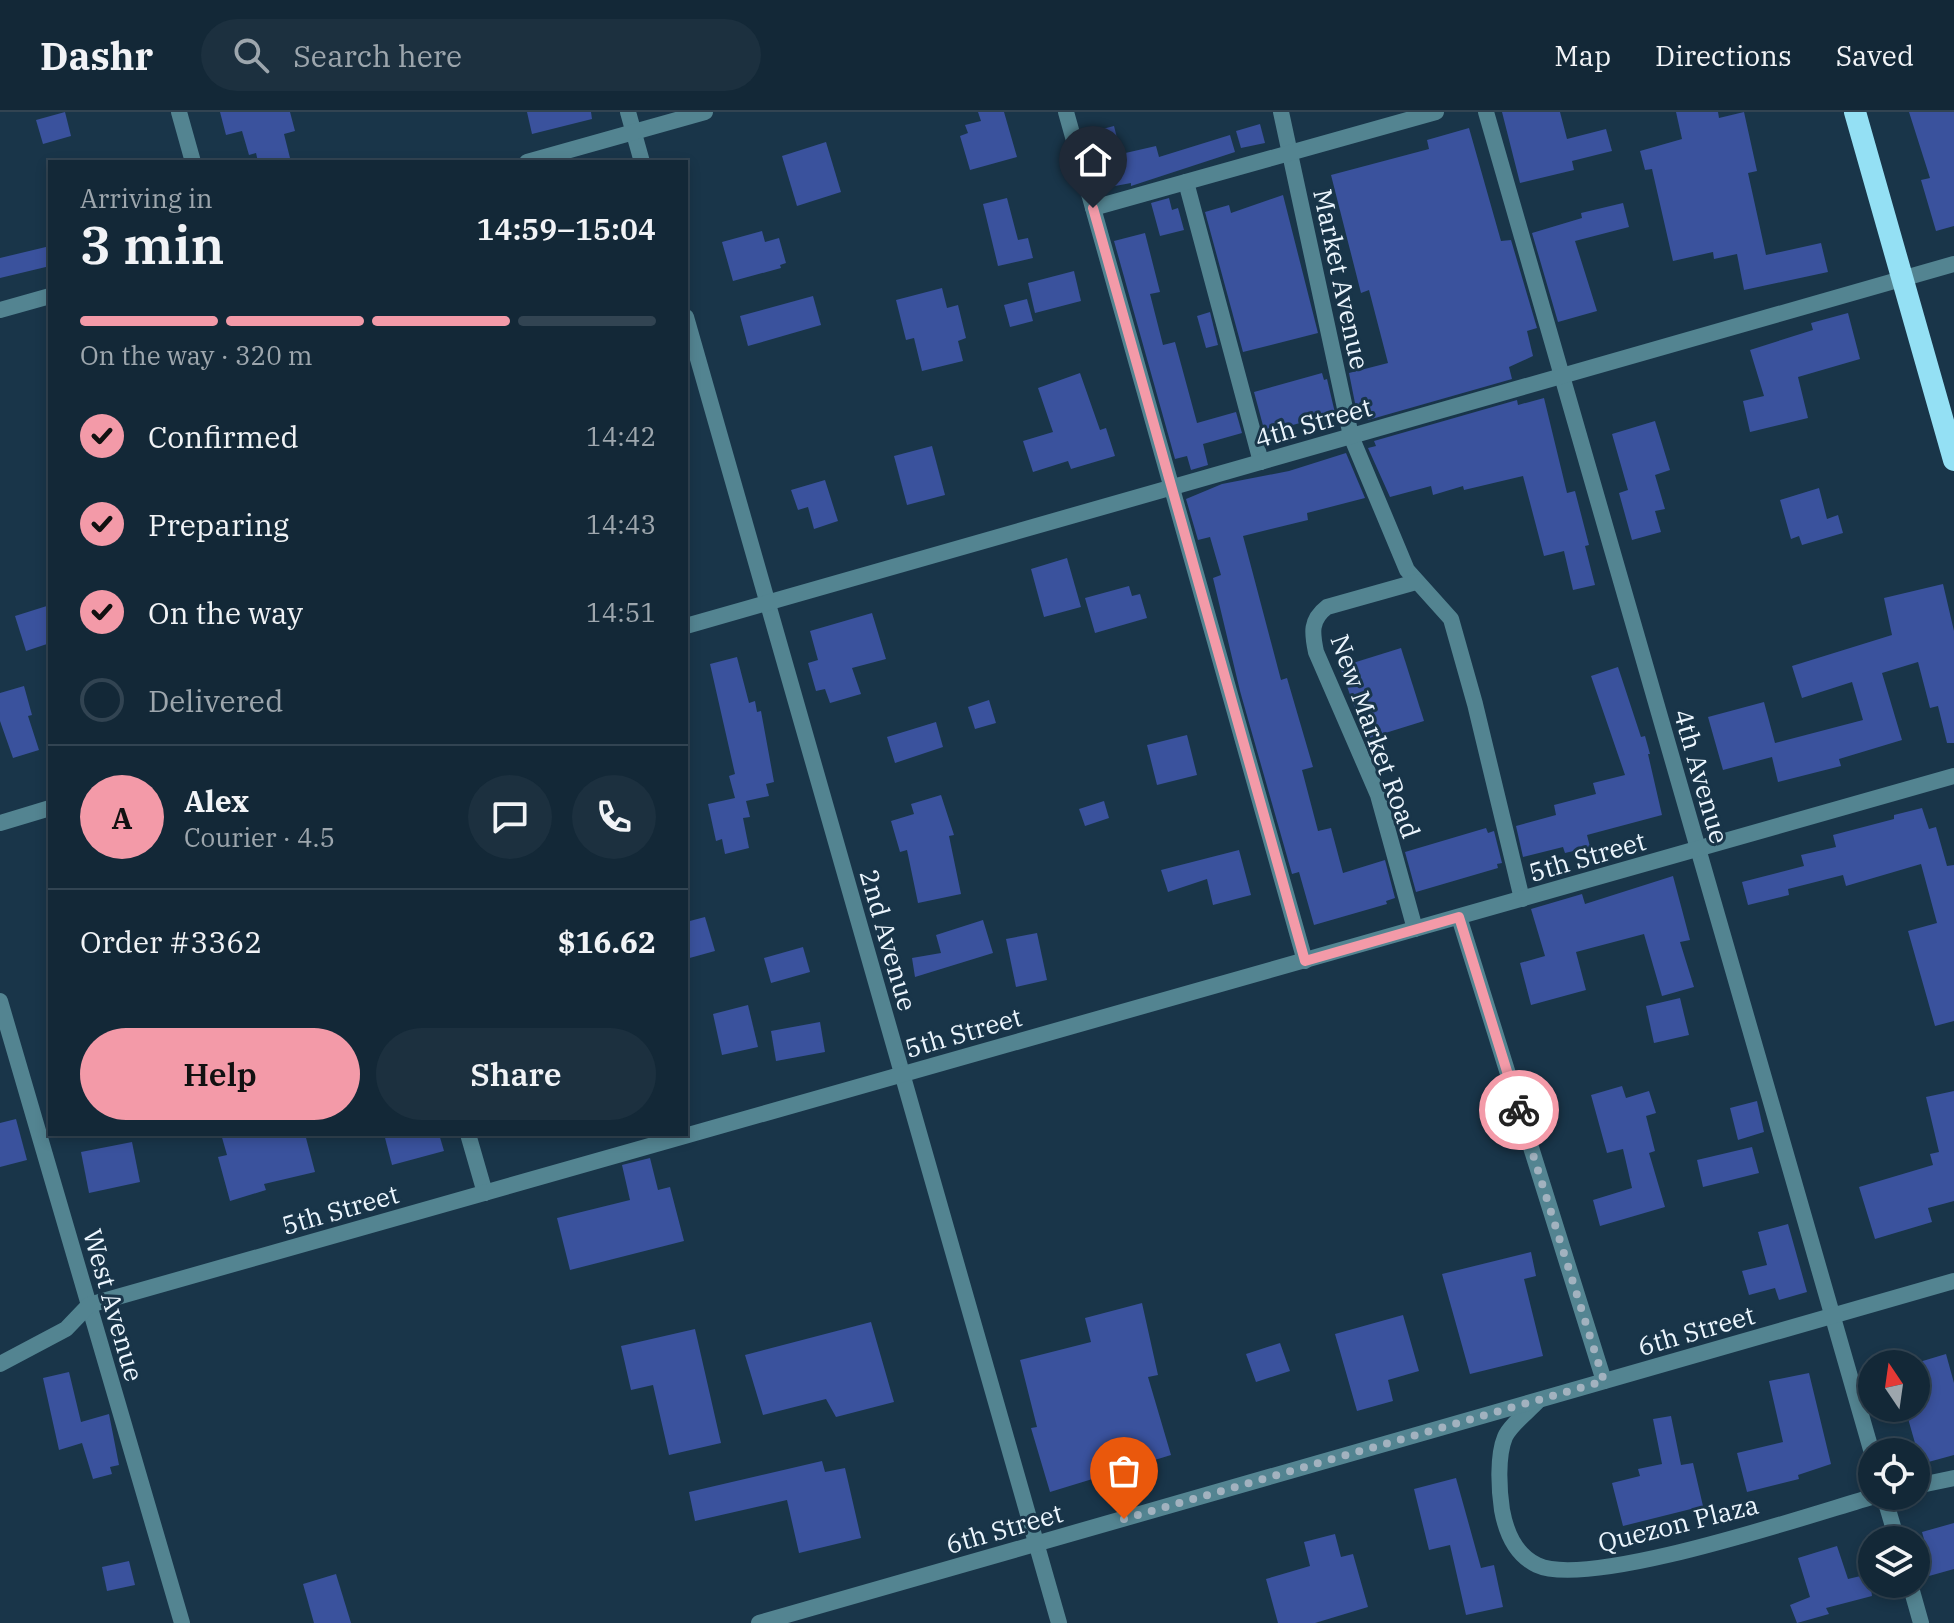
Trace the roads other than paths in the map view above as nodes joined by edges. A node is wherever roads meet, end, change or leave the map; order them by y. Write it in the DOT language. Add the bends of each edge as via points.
graph roads {
  1 [pos="179,112"];
  2 [pos="628,112"];
  3 [pos="705,112"];
  4 [pos="1066,112"];
  5 [pos="1281,112"];
  6 [pos="1436,112"];
  7 [pos="1486,112"];
  8 [pos="1855,112"];
  9 [pos="633,132"];
  10 [pos="1291,153"];
  11 [pos="192,160"];
  12 [pos="534,160"];
  13 [pos="641,160"];
  14 [pos="1186,182"];
  15 [pos="1093,208"];
  16 [pos="1954,264"];
  17 [pos="1902,278"];
  18 [pos="48,297"];
  19 [pos="0,310"];
  20 [pos="688,324"];
  21 [pos="1563,375"];
  22 [pos="1351,436"];
  23 [pos="1954,460"];
  24 [pos="1261,462"];
  25 [pos="1172,488"];
  26 [pos="1416,582"];
  27 [pos="767,603"];
  28 [pos="688,625"];
  29 [pos="1954,776"];
  30 [pos="48,809"];
  31 [pos="0,823"];
  32 [pos="1698,849"];
  33 [pos="1522,899"];
  34 [pos="1459,917"];
  35 [pos="1415,929"];
  36 [pos="1305,961"];
  37 [pos="0,1001"];
  38 [pos="902,1075"];
  39 [pos="469,1136"];
  40 [pos="686,1136"];
  41 [pos="688,1136"];
  42 [pos="485,1193"];
  43 [pos="1954,1281"];
  44 [pos="89,1305"];
  45 [pos="1833,1316"];
  46 [pos="0,1364"];
  47 [pos="1604,1381"];
  48 [pos="1539,1400"];
  49 [pos="1868,1438"];
  50 [pos="1954,1478"];
  51 [pos="1930,1483"];
  52 [pos="1858,1501"];
  53 [pos="1036,1544"];
  54 [pos="1914,1598"];
  55 [pos="182,1623"];
  56 [pos="759,1623"];
  57 [pos="1059,1623"];
  58 [pos="1921,1623"];
  1 -- 11 [label="street"];
  2 -- 9 [label="street"];
  3 -- 9 [label="street"];
  4 -- 15 [label="street"];
  5 -- 10 [label="street, Market Avenue"];
  6 -- 10 [label="street"];
  7 -- 21 [label="street, 4th Avenue"];
  8 -- 17 [label="highway"];
  9 -- 12 [label="street"];
  9 -- 13 [label="street"];
  10 -- 14 [label="street"];
  10 -- 22 [label="street, Market Avenue"];
  14 -- 15 [label="street"];
  14 -- 24 [label="street"];
  15 -- 25 [label="street"];
  16 -- 17 [label="street, 4th Street"];
  17 -- 21 [label="street, 4th Street"];
  17 -- 23 [label="highway"];
  18 -- 19 [label="street"];
  20 -- 27 [label="street, 2nd Avenue"];
  21 -- 22 [label="street, 4th Street"];
  21 -- 32 [label="street, 4th Avenue"];
  22 -- 24 [label="street, 4th Street"];
  22 -- 26 [label="street, Market Avenue"];
  24 -- 25 [label="street, 4th Street"];
  25 -- 27 [label="street, 4th Street"];
  25 -- 36 [label="street"];
  26 -- 33 [label="street, Market Avenue" via="1451,619"];
  26 -- 35 [label="street, New Market Road" via="1327,607 1317,615 1312,632 1378,795"];
  27 -- 28 [label="street, 4th Street"];
  27 -- 38 [label="street, 2nd Avenue"];
  29 -- 32 [label="street, 5th Street"];
  30 -- 31 [label="street"];
  32 -- 33 [label="street, 5th Street"];
  32 -- 45 [label="street, 4th Avenue"];
  33 -- 34 [label="street, 5th Street"];
  34 -- 35 [label="street, 5th Street"];
  34 -- 47 [label="street"];
  35 -- 36 [label="street, 5th Street"];
  36 -- 38 [label="street, 5th Street"];
  37 -- 44 [label="street, West Avenue"];
  38 -- 41 [label="street, 5th Street"];
  38 -- 53 [label="street, 2nd Avenue"];
  39 -- 42 [label="street"];
  40 -- 42 [label="street, 5th Street"];
  42 -- 44 [label="street, 5th Street"];
  43 -- 45 [label="street, 6th Street"];
  44 -- 46 [label="street, 5th Street" via="66,1329"];
  44 -- 55 [label="street, West Avenue"];
  45 -- 47 [label="street, 6th Street"];
  45 -- 49 [label="street, 4th Avenue"];
  47 -- 48 [label="street, 6th Street"];
  48 -- 52 [label="street, Quezon Plaza" via="1505,1437 1500,1487 1513,1542 1539,1566 1592,1570 1642,1561"];
  48 -- 53 [label="street, 6th Street"];
  50 -- 51 [label="street"];
  53 -- 56 [label="street, 6th Street"];
  53 -- 57 [label="street, 2nd Avenue"];
  54 -- 58 [label="street"];
}
